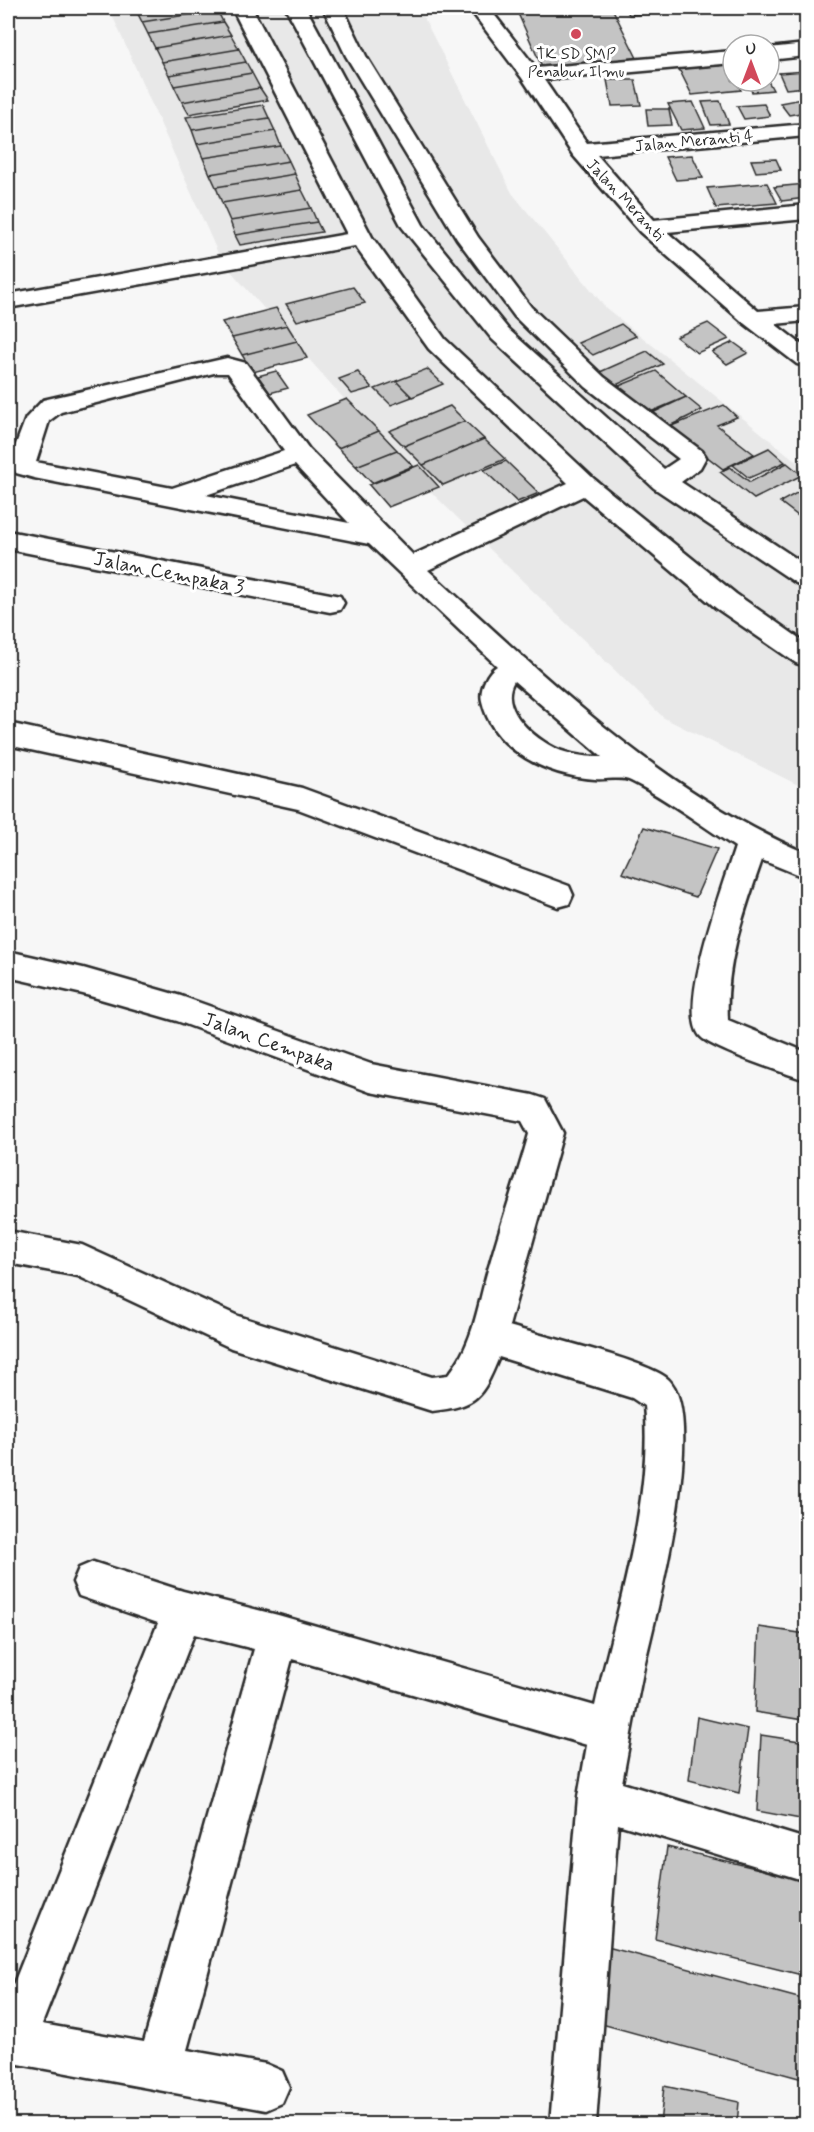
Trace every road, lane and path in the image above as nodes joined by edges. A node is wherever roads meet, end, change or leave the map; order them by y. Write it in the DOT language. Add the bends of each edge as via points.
graph roads {
  1 [pos="242,8"];
  2 [pos="296,8"];
  3 [pos="333,8"];
  4 [pos="479,8"];
  5 [pos="807,50"];
  6 [pos="781,53"];
  7 [pos="356,56"];
  8 [pos="721,58"];
  9 [pos="322,61"];
  10 [pos="530,75"];
  11 [pos="807,130"];
  12 [pos="581,150"];
  13 [pos="422,163"];
  14 [pos="381,171"];
  15 [pos="807,212"];
  16 [pos="648,226"];
  17 [pos="361,238"];
  18 [pos="8,301"];
  19 [pos="807,314"];
  20 [pos="753,319"];
  21 [pos="807,360"];
  22 [pos="300,454"];
  23 [pos="663,482"];
  24 [pos="585,485"];
  25 [pos="173,497"];
  26 [pos="377,537"];
  27 [pos="8,540"];
  28 [pos="411,567"];
  29 [pos="807,577"];
  30 [pos="330,603"];
  31 [pos="807,656"];
  32 [pos="518,669"];
  33 [pos="8,734"];
  34 [pos="634,768"];
  35 [pos="752,843"];
  36 [pos="807,866"];
  37 [pos="558,895"];
  38 [pos="8,964"];
  39 [pos="807,1066"];
  40 [pos="8,1247"];
  41 [pos="489,1337"];
  42 [pos="93,1582"];
  43 [pos="183,1611"];
  44 [pos="278,1635"];
  45 [pos="610,1731"];
  46 [pos="599,1797"];
  47 [pos="807,1860"];
  48 [pos="10,2040"];
  49 [pos="160,2067"];
  50 [pos="266,2087"];
  51 [pos="573,2124"];
  1 -- 17 [label="street"];
  2 -- 9 [label="street"];
  3 -- 7 [label="street"];
  4 -- 10 [label="street, Jalan Meranti"];
  5 -- 6 [label="street"];
  7 -- 9 [label="street"];
  7 -- 13 [label="street"];
  8 -- 10 [label="street"];
  9 -- 14 [label="street"];
  10 -- 12 [label="street, Jalan Meranti"];
  11 -- 12 [label="street, Jalan Meranti 4"];
  12 -- 16 [label="street, Jalan Meranti"];
  13 -- 14 [label="street"];
  13 -- 23 [label="street" via="468,239 523,312 595,382 693,457"];
  14 -- 23 [label="street" via="412,227 500,334"];
  15 -- 16 [label="street"];
  16 -- 20 [label="street, Jalan Meranti"];
  17 -- 18 [label="street"];
  17 -- 24 [label="street" via="437,344"];
  19 -- 20 [label="street"];
  20 -- 21 [label="street, Jalan Meranti"];
  22 -- 25 [label="street"];
  22 -- 25 [label="street" via="237,368 227,365 52,406 41,414 23,460 25,467"];
  22 -- 26 [label="street"];
  23 -- 29 [label="street"];
  24 -- 28 [label="street"];
  24 -- 31 [label="street" via="726,601"];
  25 -- 26 [label="street"];
  26 -- 28 [label="street"];
  27 -- 30 [label="street, Jalan Cempaka 3"];
  28 -- 32 [label="street"];
  32 -- 34 [label="street"];
  32 -- 34 [label="street" via="504,674 494,693 494,702 523,743 554,761 572,766"];
  33 -- 37 [label="street" via="302,799"];
  34 -- 35 [label="street"];
  35 -- 36 [label="street"];
  35 -- 39 [label="street" via="720,943 710,1011 712,1027"];
  38 -- 41 [label="street, Jalan Cempaka" via="181,1010 370,1078 533,1109 546,1133 498,1291"];
  40 -- 41 [label="street" via="82,1261 231,1331 432,1394 459,1391 474,1372"];
  41 -- 45 [label="street" via="640,1383 662,1399 664,1454 657,1519"];
  42 -- 43 [label="street"];
  43 -- 44 [label="street"];
  43 -- 48 [label="street"];
  44 -- 45 [label="street"];
  44 -- 49 [label="street"];
  45 -- 46 [label="street"];
  46 -- 47 [label="street"];
  46 -- 51 [label="street"];
  48 -- 49 [label="street"];
  49 -- 50 [label="street"];
}
